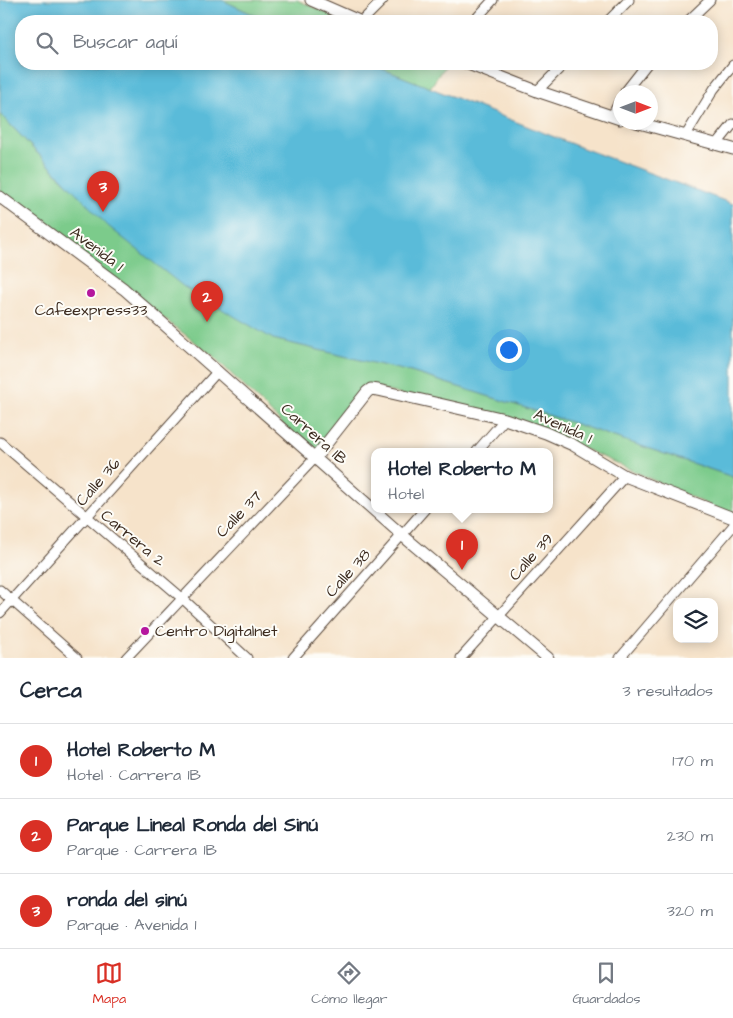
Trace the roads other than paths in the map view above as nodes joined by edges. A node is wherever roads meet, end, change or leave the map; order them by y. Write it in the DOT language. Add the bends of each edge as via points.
graph roads {
  1 [pos="311,0"];
  2 [pos="384,0"];
  3 [pos="493,0"];
  4 [pos="629,0"];
  5 [pos="710,0"];
  6 [pos="346,15"];
  7 [pos="367,15"];
  8 [pos="479,15"];
  9 [pos="614,15"];
  10 [pos="694,15"];
  11 [pos="733,65"];
  12 [pos="483,70"];
  13 [pos="558,70"];
  14 [pos="642,70"];
  15 [pos="630,85"];
  16 [pos="537,91"];
  17 [pos="613,117"];
  18 [pos="733,124"];
  19 [pos="658,128"];
  20 [pos="686,135"];
  21 [pos="717,144"];
  22 [pos="733,149"];
  23 [pos="0,197"];
  24 [pos="172,332"];
  25 [pos="218,371"];
  26 [pos="371,389"];
  27 [pos="505,419"];
  28 [pos="0,442"];
  29 [pos="480,448"];
  30 [pos="315,458"];
  31 [pos="625,476"];
  32 [pos="371,508"];
  33 [pos="377,513"];
  34 [pos="422,513"];
  35 [pos="87,518"];
  36 [pos="733,518"];
  37 [pos="733,526"];
  38 [pos="402,535"];
  39 [pos="0,590"];
  40 [pos="182,598"];
  41 [pos="12,600"];
  42 [pos="0,613"];
  43 [pos="499,616"];
  44 [pos="77,658"];
  45 [pos="126,658"];
  46 [pos="247,658"];
  47 [pos="293,658"];
  48 [pos="460,658"];
  49 [pos="548,658"];
  50 [pos="620,658"];
  1 -- 6 [label="street"];
  2 -- 7 [label="street"];
  3 -- 8 [label="street"];
  4 -- 9 [label="street"];
  5 -- 10 [label="street"];
  11 -- 20 [label="street"];
  12 -- 16 [label="street"];
  13 -- 16 [label="street"];
  14 -- 15 [label="street"];
  16 -- 17 [label="street"];
  18 -- 21 [label="street"];
  19 -- 20 [label="street"];
  20 -- 21 [label="street"];
  21 -- 22 [label="street"];
  23 -- 24 [label="street, Avenida 1" via="124,289"];
  24 -- 25 [label="street, Carrera 1B"];
  25 -- 30 [label="street, Carrera 1B"];
  25 -- 35 [label="street, Calle 36"];
  26 -- 27 [label="street, Avenida 1"];
  26 -- 30 [label="street, Calle 37"];
  27 -- 29 [label="street"];
  27 -- 31 [label="street, Avenida 1" via="573,445"];
  28 -- 35 [label="street, Carrera 2"];
  30 -- 32 [label="street, Carrera 1B"];
  30 -- 40 [label="street, Calle 37"];
  31 -- 36 [label="street, Avenida 1"];
  31 -- 43 [label="street, Calle 39"];
  33 -- 38 [label="street, Carrera 1B"];
  34 -- 38 [label="street, Calle 38"];
  35 -- 40 [label="street, Carrera 2"];
  35 -- 41 [label="street, Calle 36"];
  37 -- 50 [label="street"];
  38 -- 43 [label="street, Carrera 1B"];
  38 -- 47 [label="street, Calle 38"];
  39 -- 41 [label="street"];
  40 -- 45 [label="street, Calle 37"];
  40 -- 46 [label="street, Carrera 2"];
  41 -- 42 [label="street, Calle 36"];
  41 -- 44 [label="street"];
  43 -- 48 [label="street, Calle 39"];
  43 -- 49 [label="street, Carrera 1B"];
}
